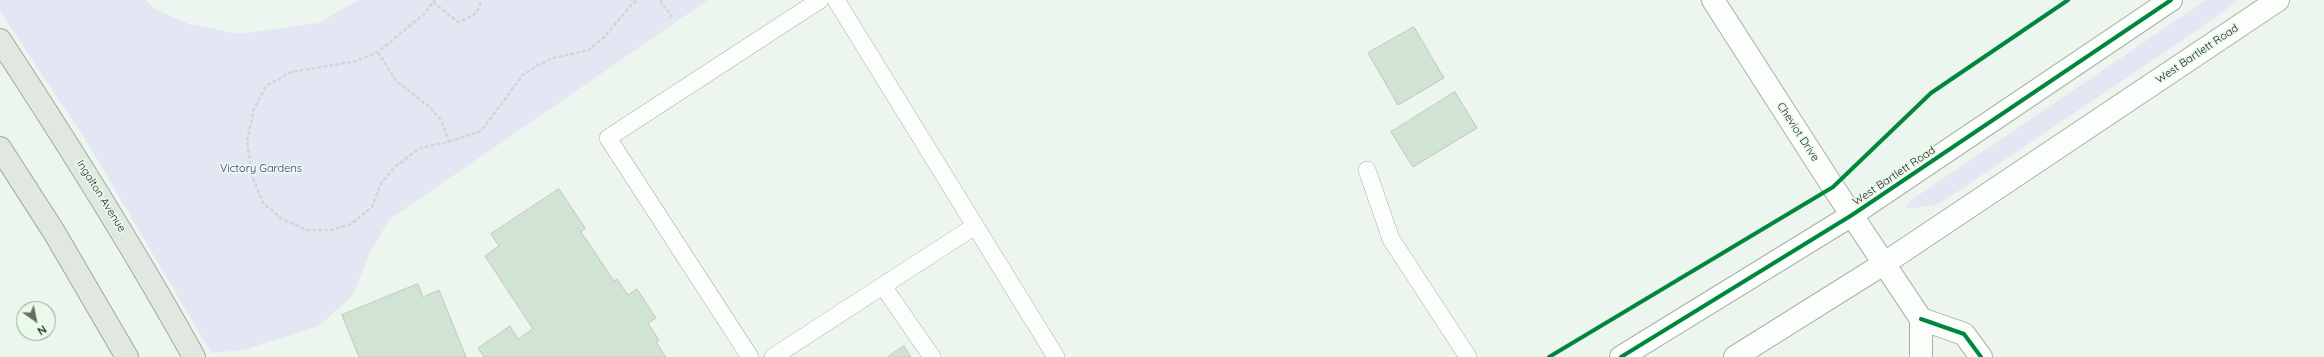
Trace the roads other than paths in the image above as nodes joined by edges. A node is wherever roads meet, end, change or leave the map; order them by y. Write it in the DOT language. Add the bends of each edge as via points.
graph roads {
  1 [pos="820,0"];
  2 [pos="836,0"];
  3 [pos="1713,0"];
  4 [pos="2171,0"];
  5 [pos="2278,0"];
  6 [pos="0,40"];
  7 [pos="0,148"];
  8 [pos="1367,170"];
  9 [pos="1852,215"];
  10 [pos="975,226"];
  11 [pos="1885,263"];
  12 [pos="883,286"];
  13 [pos="1921,318"];
  14 [pos="127,357"];
  15 [pos="194,357"];
  16 [pos="750,357"];
  17 [pos="773,357"];
  18 [pos="932,357"];
  19 [pos="1056,357"];
  20 [pos="1468,357"];
  21 [pos="1621,357"];
  22 [pos="1735,357"];
  23 [pos="1921,357"];
  24 [pos="1980,357"];
  1 -- 16 [label="lane" via="608,138"];
  2 -- 10 [label="lane"];
  3 -- 9 [label="street, Cheviot Drive"];
  4 -- 9 [label="street, West Bartlett Road"];
  5 -- 11 [label="street, West Bartlett Road"];
  6 -- 15 [label="main road, Ingalton Avenue" via="90,178 150,277"];
  7 -- 14 [label="main road" via="54,232"];
  8 -- 20 [label="lane" via="1391,239"];
  9 -- 11 [label="street, Cheviot Drive"];
  9 -- 21 [label="street, West Bartlett Road"];
  10 -- 12 [label="lane"];
  10 -- 19 [label="lane"];
  11 -- 13 [label="street, Cheviot Drive"];
  11 -- 22 [label="street, West Bartlett Road"];
  12 -- 17 [label="lane"];
  12 -- 18 [label="lane"];
  13 -- 23 [label="street"];
  13 -- 24 [label="street" via="1964,334"];
}
